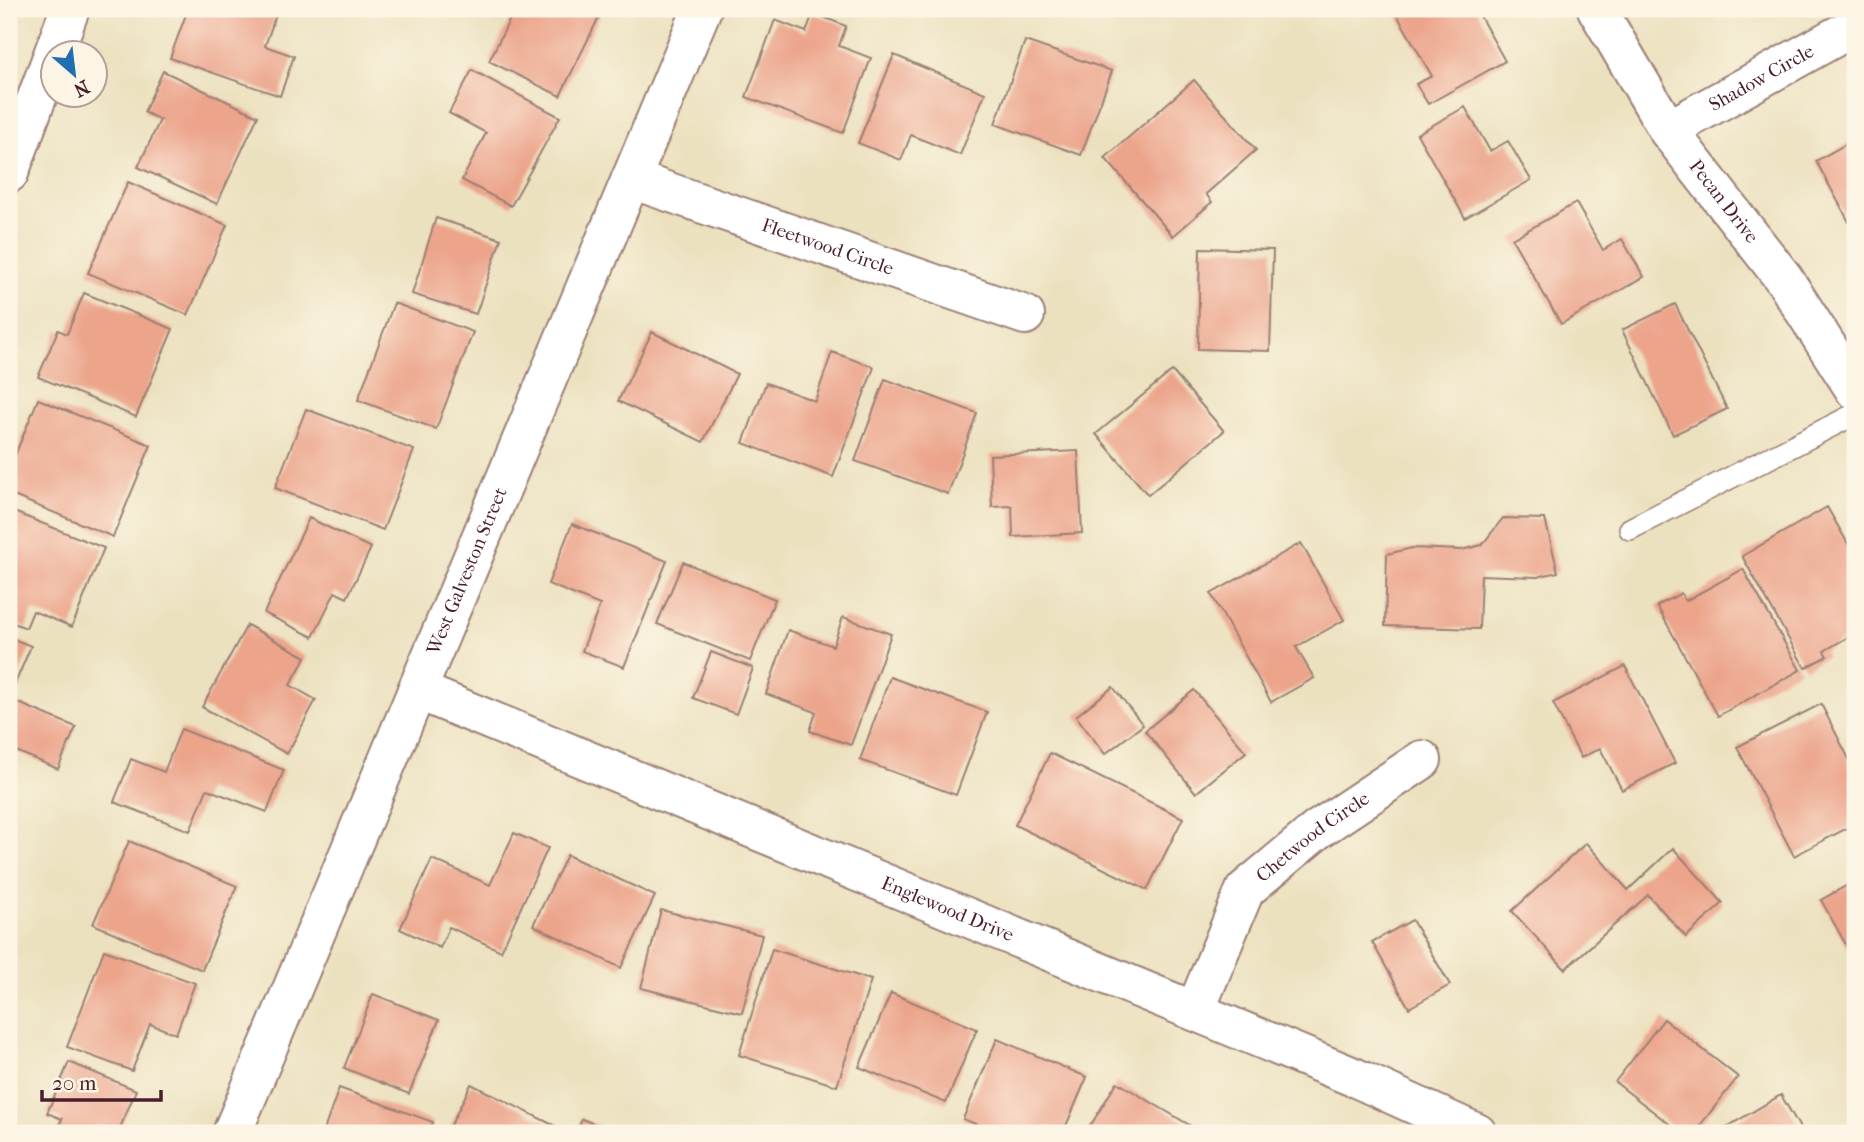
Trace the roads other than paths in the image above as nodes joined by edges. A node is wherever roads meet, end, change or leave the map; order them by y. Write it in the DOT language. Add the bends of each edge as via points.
graph roads {
  1 [pos="70,9"];
  2 [pos="702,9"];
  3 [pos="1597,9"];
  4 [pos="1855,26"];
  5 [pos="59,38"];
  6 [pos="38,95"];
  7 [pos="1668,130"];
  8 [pos="9,173"];
  9 [pos="631,178"];
  10 [pos="1025,315"];
  11 [pos="1855,389"];
  12 [pos="1855,414"];
  13 [pos="1630,530"];
  14 [pos="417,690"];
  15 [pos="1422,760"];
  16 [pos="1195,1011"];
  17 [pos="232,1133"];
  18 [pos="1477,1133"];
  1 -- 5 [label="street"];
  2 -- 9 [label="street, West Galveston Street"];
  3 -- 7 [label="street, Pecan Drive"];
  4 -- 7 [label="street, Shadow Circle"];
  6 -- 8 [label="street"];
  7 -- 11 [label="street, Pecan Drive" via="1784,279"];
  9 -- 10 [label="street, Fleetwood Circle"];
  9 -- 14 [label="street, West Galveston Street"];
  12 -- 13 [label="lane"];
  14 -- 16 [label="street, Englewood Drive"];
  14 -- 17 [label="street, West Galveston Street"];
  15 -- 16 [label="street, Chetwood Circle" via="1317,830 1245,890"];
  16 -- 18 [label="street, Englewood Drive"];
}
